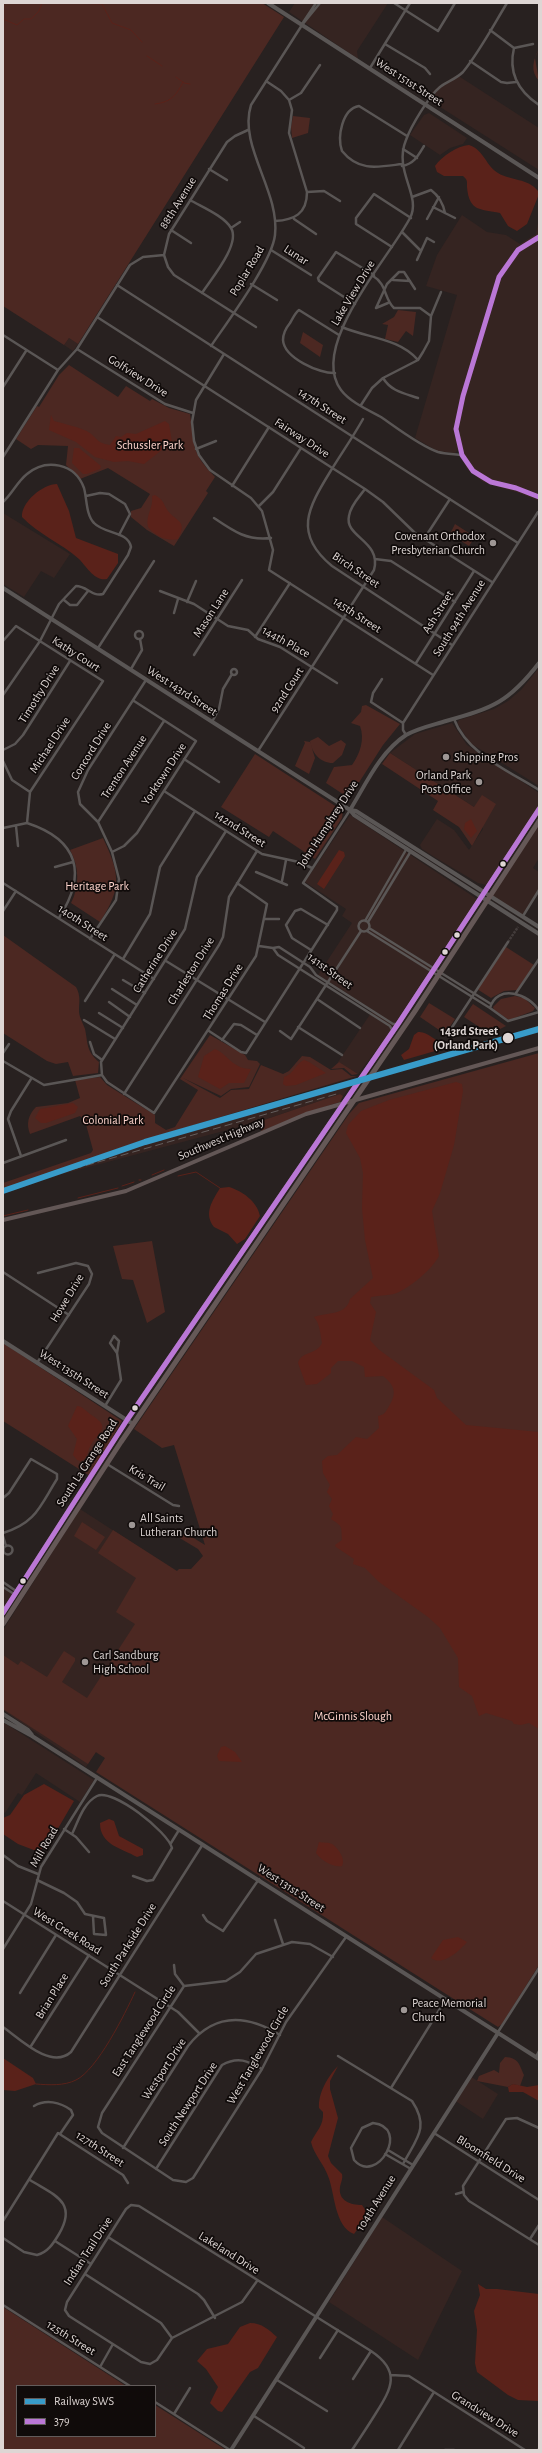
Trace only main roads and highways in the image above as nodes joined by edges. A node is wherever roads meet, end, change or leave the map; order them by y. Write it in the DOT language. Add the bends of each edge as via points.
graph roads {
  1 [pos="539,809"];
  2 [pos="539,822"];
  3 [pos="539,1048"];
  4 [pos="3,1220"];
  5 [pos="3,1613"];
  6 [pos="3,1624"];
  1 -- 5 [label="highway, South La Grange Road" via="393,1032 126,1420"];
  2 -- 6 [label="highway, South La Grange Road" via="133,1424"];
  3 -- 4 [label="main road, Southwest Highway" via="306,1114 126,1191"];
}
